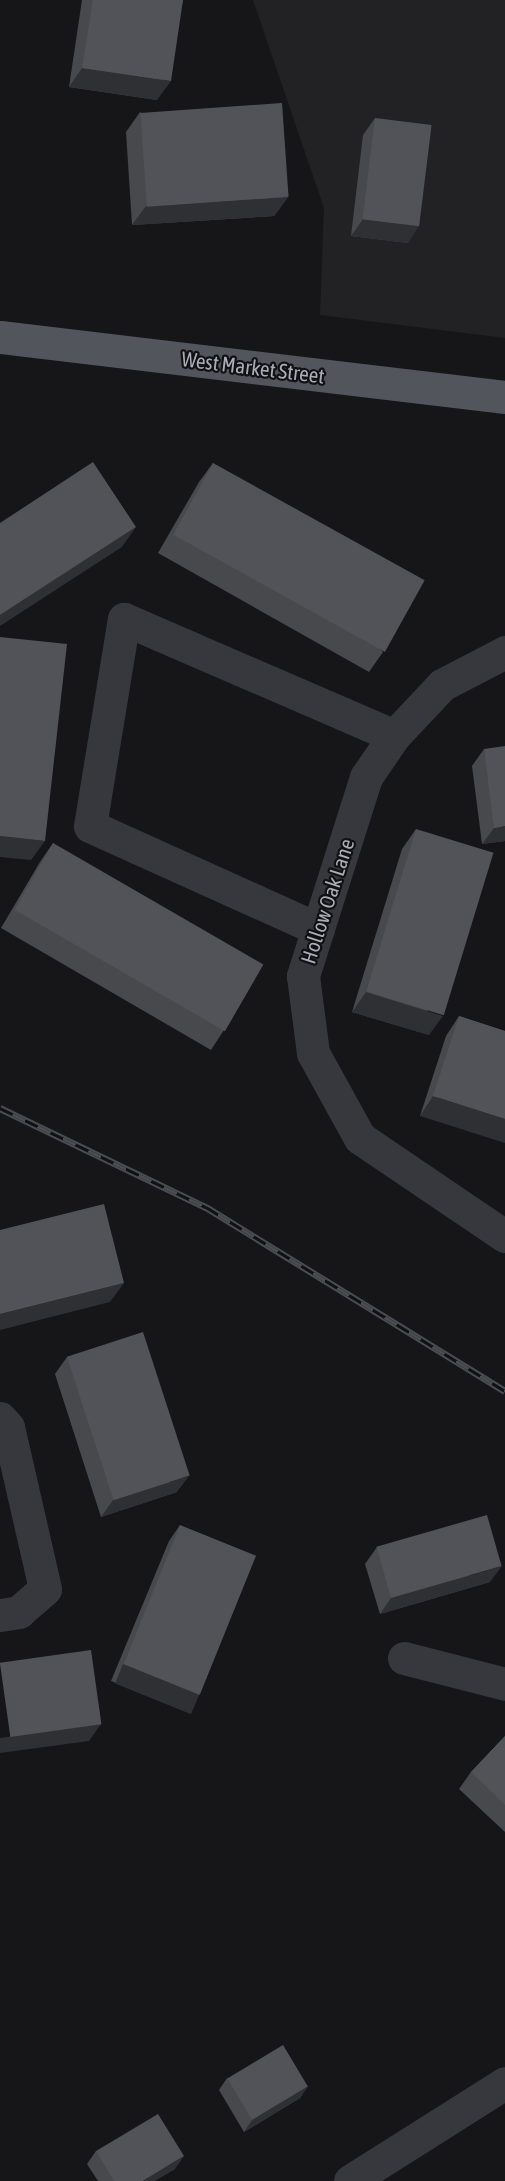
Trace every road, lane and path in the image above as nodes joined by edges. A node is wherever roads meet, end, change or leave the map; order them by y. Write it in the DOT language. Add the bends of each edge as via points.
graph roads {
  1 [pos="0,337"];
  2 [pos="505,398"];
  3 [pos="505,652"];
  4 [pos="394,736"];
  5 [pos="318,929"];
  6 [pos="505,1236"];
  7 [pos="0,1418"];
  8 [pos="0,1615"];
  9 [pos="404,1658"];
  10 [pos="505,1684"];
  11 [pos="505,2083"];
  12 [pos="350,2181"];
  1 -- 2 [label="main road, West Market Street"];
  3 -- 4 [label="street, Hollow Oak Lane" via="442,685"];
  4 -- 5 [label="street, Hollow Oak Lane" via="366,777"];
  4 -- 5 [label="street" via="124,619 90,826"];
  5 -- 6 [label="street, Hollow Oak Lane" via="303,976 314,1053 360,1138"];
  7 -- 8 [label="street" via="8,1426 45,1589 19,1612"];
  9 -- 10 [label="street"];
  11 -- 12 [label="street"];
}
